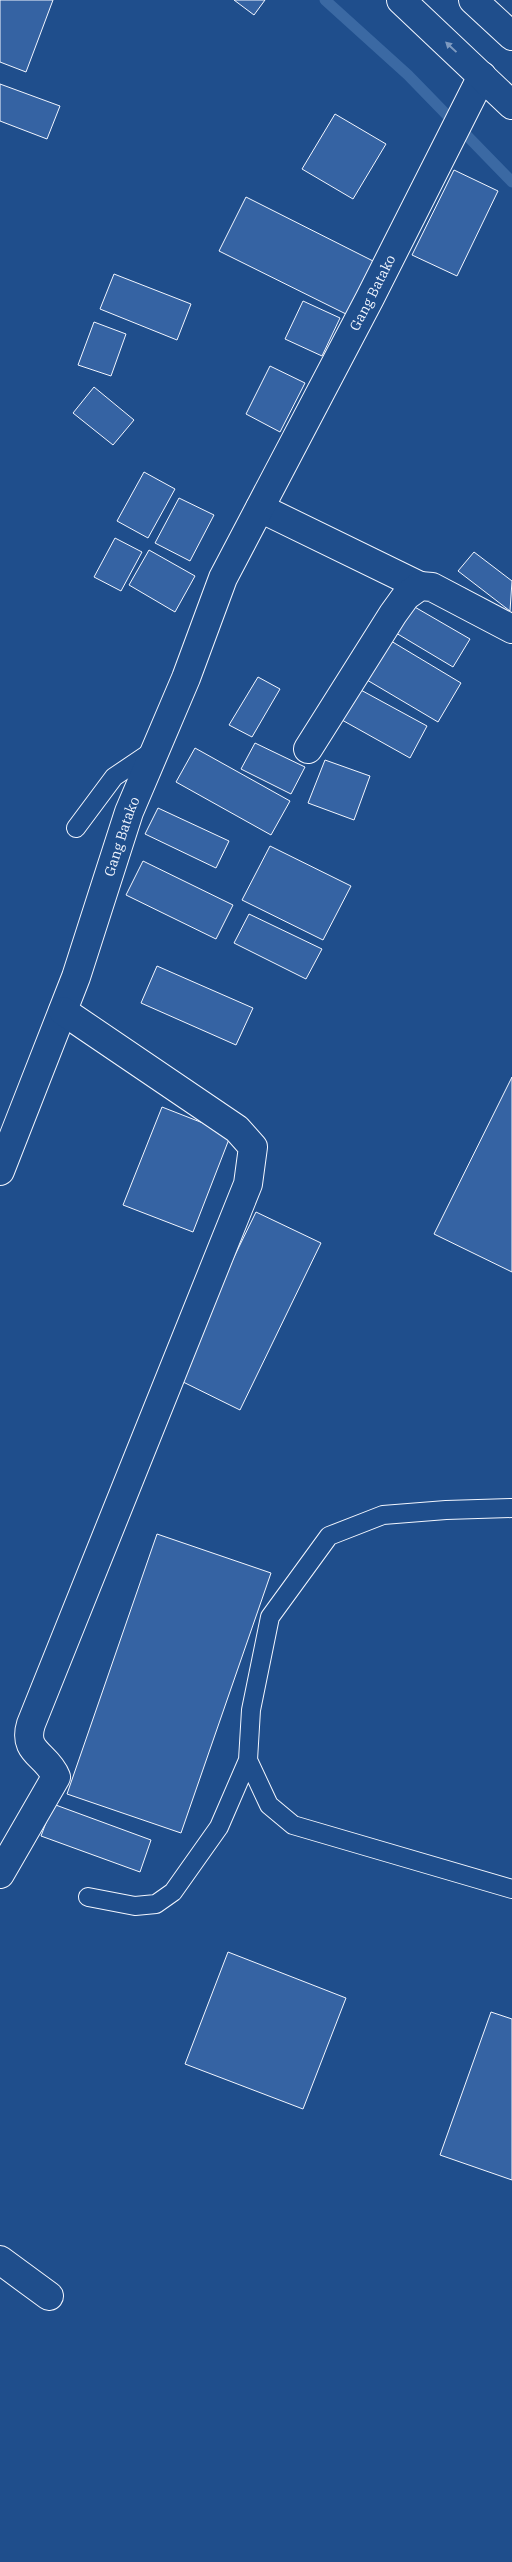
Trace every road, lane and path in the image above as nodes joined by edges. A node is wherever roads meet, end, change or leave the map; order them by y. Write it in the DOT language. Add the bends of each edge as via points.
graph roads {
  1 [pos="401,0"];
  2 [pos="474,0"];
  3 [pos="512,36"];
  4 [pos="482,76"];
  5 [pos="512,105"];
  6 [pos="260,508"];
  7 [pos="420,586"];
  8 [pos="512,628"];
  9 [pos="156,749"];
  10 [pos="308,749"];
  11 [pos="76,828"];
  12 [pos="64,1011"];
  13 [pos="0,1171"];
  14 [pos="512,1508"];
  15 [pos="248,1760"];
  16 [pos="0,1874"];
  17 [pos="512,1889"];
  18 [pos="88,1897"];
  19 [pos="0,2260"];
  20 [pos="49,2296"];
  4 -- 1 [label="main road, one-way"];
  2 -- 3 [label="main road"];
  4 -- 5 [label="main road"];
  4 -- 6 [label="main road, Gang Batako"];
  6 -- 7 [label="main road"];
  6 -- 9 [label="main road, Gang Batako" via="223,578"];
  7 -- 8 [label="main road" via="432,587"];
  7 -- 10 [label="main road" via="406,596"];
  9 -- 11 [label="lane" via="114,777"];
  9 -- 12 [label="main road, Gang Batako" via="130,812"];
  12 -- 13 [label="main road, Gang Batako"];
  12 -- 16 [label="main road" via="236,1129 253,1147 252,1164 244,1192 30,1724 29,1745 53,1769 56,1777"];
  14 -- 15 [label="lane" via="383,1515 329,1536 270,1617 251,1710"];
  15 -- 17 [label="lane" via="269,1804 293,1825"];
  15 -- 18 [label="lane" via="219,1826 172,1892 156,1904 135,1906"];
  19 -- 20 [label="main road"];
}
